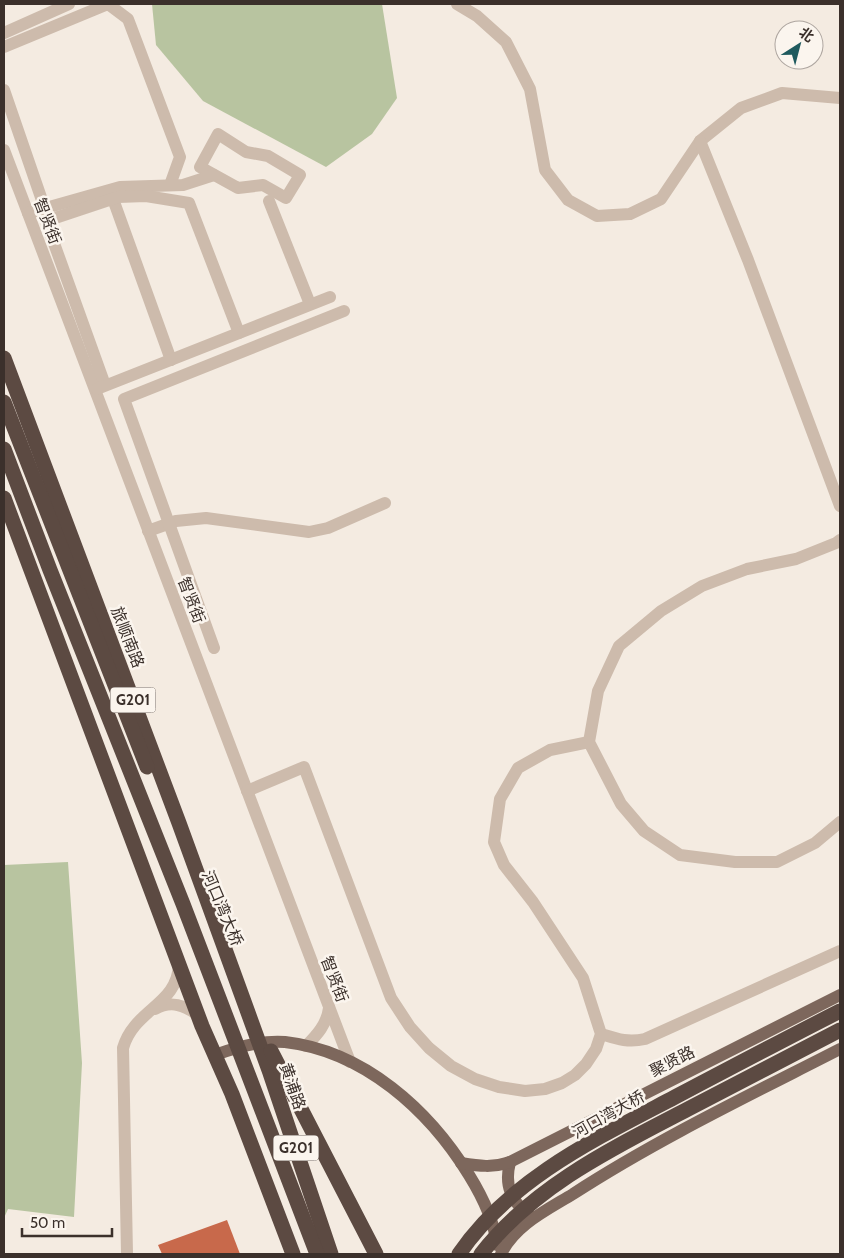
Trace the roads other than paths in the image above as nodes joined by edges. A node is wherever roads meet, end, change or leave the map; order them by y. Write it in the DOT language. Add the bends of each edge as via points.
graph roads {
  1 [pos="69,4"];
  2 [pos="457,4"];
  3 [pos="4,33"];
  4 [pos="4,47"];
  5 [pos="4,90"];
  6 [pos="840,98"];
  7 [pos="700,141"];
  8 [pos="4,150"];
  9 [pos="214,176"];
  10 [pos="170,185"];
  11 [pos="113,199"];
  12 [pos="269,201"];
  13 [pos="45,209"];
  14 [pos="28,213"];
  15 [pos="330,297"];
  16 [pos="310,304"];
  17 [pos="344,311"];
  18 [pos="239,333"];
  19 [pos="4,358"];
  20 [pos="171,360"];
  21 [pos="100,388"];
  22 [pos="4,402"];
  23 [pos="4,449"];
  24 [pos="4,498"];
  25 [pos="385,503"];
  26 [pos="840,506"];
  27 [pos="169,524"];
  28 [pos="148,531"];
  29 [pos="840,540"];
  30 [pos="214,648"];
  31 [pos="589,742"];
  32 [pos="247,791"];
  33 [pos="840,822"];
  34 [pos="840,951"];
  35 [pos="179,964"];
  36 [pos="840,995"];
  37 [pos="329,1008"];
  38 [pos="840,1011"];
  39 [pos="148,1012"];
  40 [pos="199,1016"];
  41 [pos="840,1030"];
  42 [pos="602,1034"];
  43 [pos="259,1042"];
  44 [pos="306,1046"];
  45 [pos="840,1049"];
  46 [pos="215,1055"];
  47 [pos="350,1062"];
  48 [pos="510,1162"];
  49 [pos="461,1163"];
  50 [pos="534,1219"];
  51 [pos="127,1254"];
  52 [pos="293,1254"];
  53 [pos="317,1254"];
  54 [pos="331,1254"];
  55 [pos="376,1254"];
  56 [pos="459,1254"];
  57 [pos="481,1254"];
  58 [pos="497,1254"];
  59 [pos="501,1254"];
  1 -- 3 [label="street"];
  2 -- 7 [label="street" via="477,16 506,42 530,89 545,170 568,200 575,204 598,216 630,214 661,199"];
  4 -- 10 [label="street" via="108,4 116,8 128,19 180,157"];
  5 -- 13 [label="street"];
  6 -- 7 [label="street" via="782,93 741,108"];
  7 -- 26 [label="street"];
  8 -- 14 [label="street, 智贤街"];
  9 -- 9 [label="street" via="238,188 263,185 286,198 300,175 268,156 246,152 218,134 200,167"];
  9 -- 10 [label="street" via="183,185"];
  10 -- 13 [label="street" via="120,187"];
  11 -- 18 [label="street" via="146,196 189,203"];
  11 -- 20 [label="street"];
  11 -- 21 [label="street" via="46,221"];
  12 -- 16 [label="street"];
  13 -- 14 [label="street"];
  14 -- 21 [label="street, 智贤街"];
  15 -- 16 [label="street"];
  16 -- 18 [label="street"];
  17 -- 27 [label="street" via="124,399"];
  18 -- 20 [label="street"];
  19 -- 43 [label="highway, 旅顺南路 / G201"];
  20 -- 21 [label="street"];
  21 -- 28 [label="street, 智贤街"];
  22 -- 55 [label="highway, 河口湾大桥" via="215,934 272,1053"];
  23 -- 53 [label="highway"];
  24 -- 35 [label="highway, G201"];
  25 -- 27 [label="street" via="328,528 309,532 206,518 176,520"];
  27 -- 28 [label="street"];
  27 -- 30 [label="street"];
  28 -- 32 [label="street, 智贤街"];
  29 -- 31 [label="street" via="796,559 747,569 702,586 661,611 619,646 598,691"];
  31 -- 33 [label="street" via="621,804 644,831 680,855 735,862 777,862 815,843"];
  31 -- 42 [label="street" via="550,750 518,768 500,799 494,842 504,865 533,902 583,978"];
  32 -- 37 [label="street, 智贤街"];
  32 -- 42 [label="street" via="304,766 391,998 410,1027 451,1066 499,1087 525,1091 545,1089 562,1083 586,1064"];
  34 -- 42 [label="street" via="645,1039 622,1041"];
  35 -- 39 [label="street" via="179,975 169,994"];
  35 -- 40 [label="highway, G201"];
  36 -- 48 [label="main road, 聚贤路"];
  37 -- 44 [label="street" via="324,1024"];
  37 -- 47 [label="street, 智贤街"];
  38 -- 56 [label="highway, 河口湾大桥" via="580,1149 528,1184 492,1214"];
  39 -- 40 [label="street" via="170,1004 189,1008"];
  39 -- 51 [label="street" via="131,1029 123,1048"];
  40 -- 46 [label="highway, G201"];
  41 -- 57 [label="highway, 河口湾大桥" via="604,1154 518,1214"];
  43 -- 44 [label="main road"];
  43 -- 46 [label="main road"];
  43 -- 54 [label="highway, 黄浦路 / G201"];
  44 -- 47 [label="main road"];
  45 -- 50 [label="main road" via="664,1140"];
  46 -- 52 [label="highway, G201"];
  47 -- 49 [label="main road" via="400,1094 423,1115"];
  48 -- 49 [label="main road, 聚贤路" via="483,1167"];
  48 -- 50 [label="main road" via="508,1186 521,1209"];
  49 -- 58 [label="main road" via="492,1222"];
  50 -- 59 [label="main road" via="511,1239"];
}
